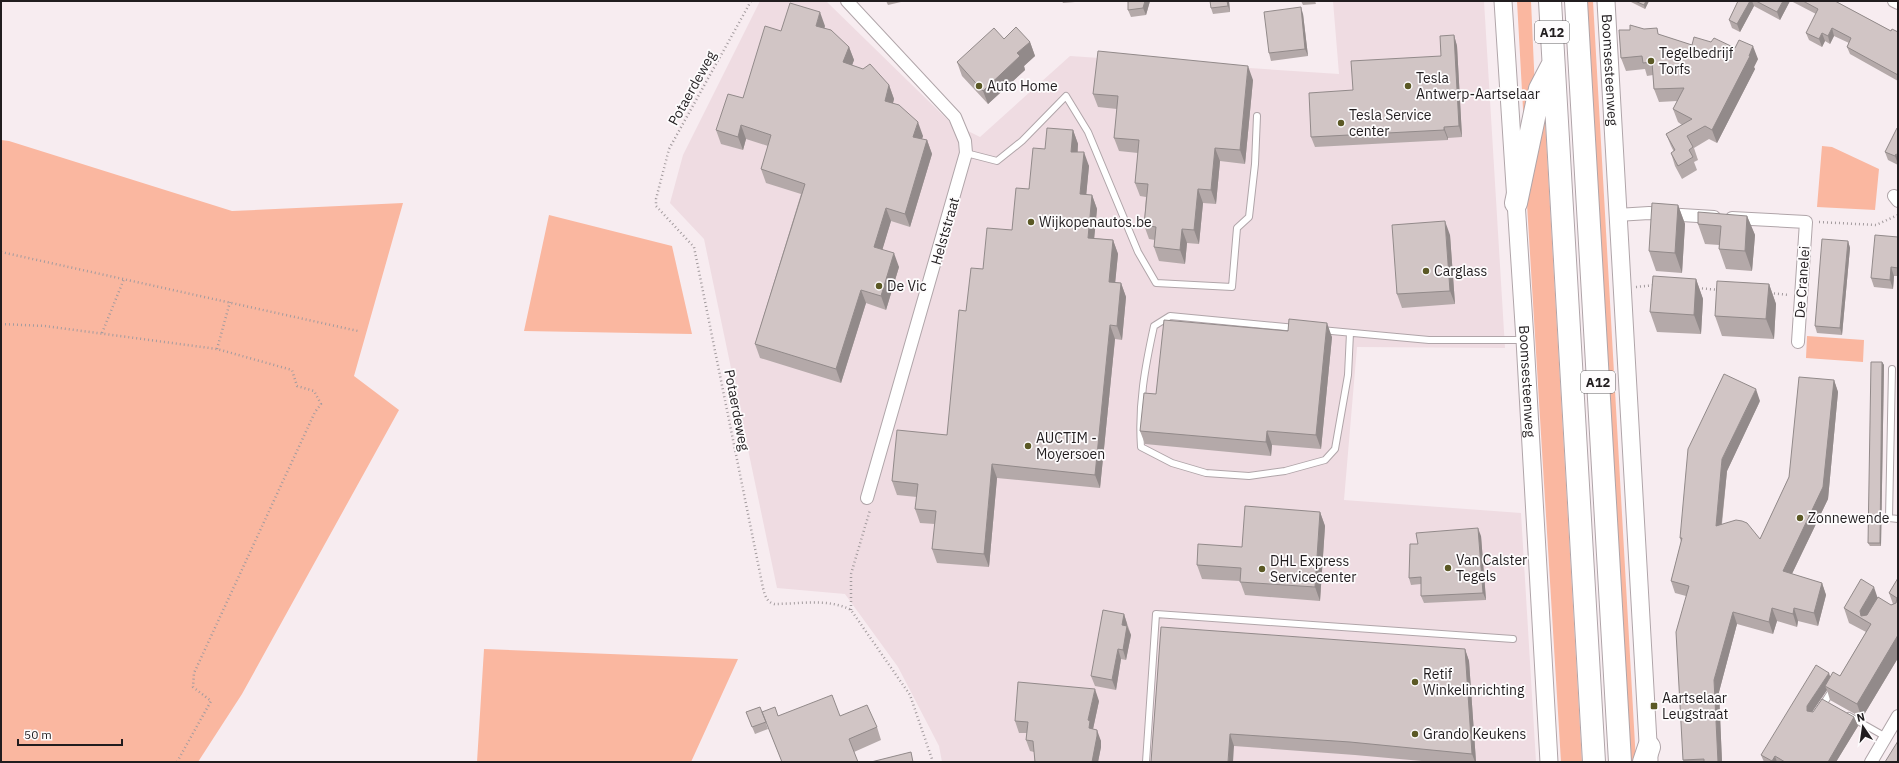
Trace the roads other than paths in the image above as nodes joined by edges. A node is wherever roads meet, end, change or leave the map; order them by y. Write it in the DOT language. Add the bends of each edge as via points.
graph roads {
  1 [pos="847,1"];
  2 [pos="1503,1"];
  3 [pos="1550,1"];
  4 [pos="1576,1"];
  5 [pos="1606,1"];
  6 [pos="1894,1"];
  7 [pos="1898,3"];
  8 [pos="1554,63"];
  9 [pos="1257,116"];
  10 [pos="966,153"];
  11 [pos="1516,203"];
  12 [pos="1617,215"];
  13 [pos="1303,329"];
  14 [pos="1311,329"];
  15 [pos="1350,333"];
  16 [pos="1525,340"];
  17 [pos="1798,342"];
  18 [pos="1892,369"];
  19 [pos="867,498"];
  20 [pos="1898,518"];
  21 [pos="1513,639"];
  22 [pos="1834,686"];
  23 [pos="1825,702"];
  24 [pos="1832,706"];
  25 [pos="1818,712"];
  26 [pos="1845,714"];
  27 [pos="1898,716"];
  28 [pos="1886,737"];
  29 [pos="1647,757"];
  30 [pos="1146,762"];
  31 [pos="1549,762"];
  32 [pos="1594,762"];
  33 [pos="1620,762"];
  34 [pos="1871,762"];
  1 -- 10 [label="street, Helststraat" via="955,117 965,142"];
  2 -- 11 [label="main road, Boomsesteenweg"];
  3 -- 8 [label="highway, A12"];
  4 -- 33 [label="highway, A12"];
  5 -- 12 [label="main road, Boomsesteenweg"];
  6 -- 7 [label="street"];
  8 -- 11 [label="highway" via="1540,89"];
  8 -- 32 [label="highway, A12"];
  9 -- 10 [label="lane" via="1249,217 1237,228 1232,287 1156,283 1138,252 1088,132 1066,96 1022,141 997,161"];
  10 -- 19 [label="street, Helststraat"];
  11 -- 16 [label="main road, Boomsesteenweg"];
  12 -- 17 [label="street, De Cranelei" via="1649,213 1806,222"];
  12 -- 29 [label="main road, Boomsesteenweg"];
  13 -- 15 [label="lane" via="1170,316 1154,326 1139,419 1141,447 1172,464 1206,473 1249,476 1285,471 1325,460 1335,449 1348,375"];
  14 -- 15 [label="lane"];
  15 -- 16 [label="lane" via="1430,340"];
  16 -- 31 [label="main road, Boomsesteenweg"];
  18 -- 20 [label="lane" via="1889,518"];
  21 -- 30 [label="lane" via="1156,614"];
  22 -- 23 [label="lane"];
  23 -- 24 [label="lane"];
  23 -- 25 [label="lane"];
  26 -- 28 [label="lane"];
  27 -- 28 [label="street"];
  28 -- 34 [label="street"];
}
